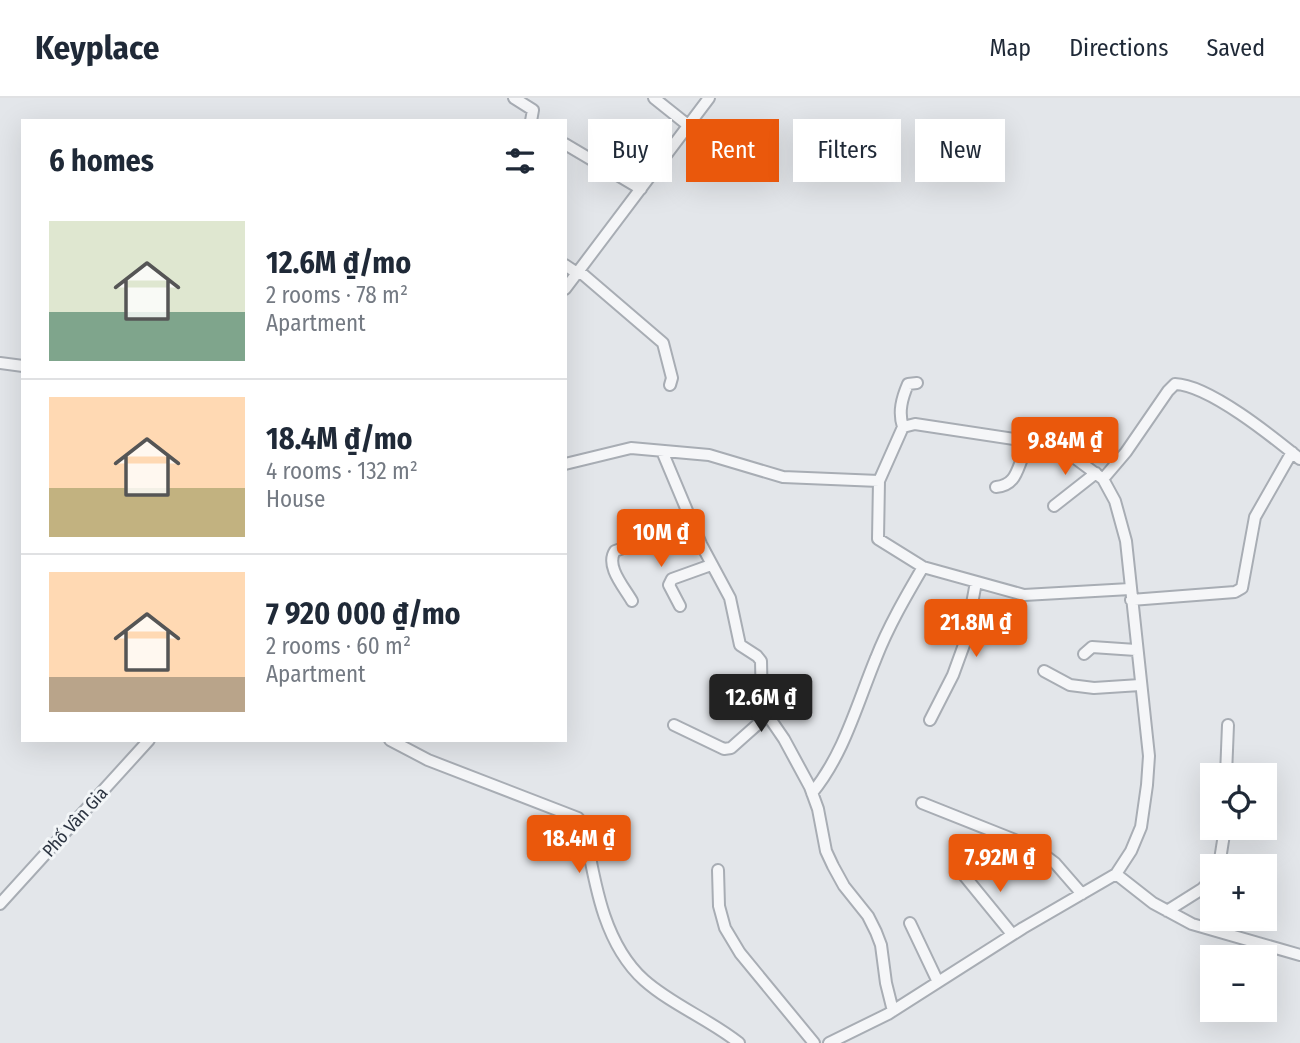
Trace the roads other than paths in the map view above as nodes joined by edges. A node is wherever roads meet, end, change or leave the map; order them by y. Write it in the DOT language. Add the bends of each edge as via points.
graph roads {
  1 [pos="514,98"];
  2 [pos="654,98"];
  3 [pos="709,98"];
  4 [pos="531,119"];
  5 [pos="694,119"];
  6 [pos="686,124"];
  7 [pos="686,130"];
  8 [pos="567,145"];
  9 [pos="641,189"];
  10 [pos="567,266"];
  11 [pos="578,272"];
  12 [pos="567,286"];
  13 [pos="0,363"];
  14 [pos="21,366"];
  15 [pos="917,383"];
  16 [pos="670,385"];
  17 [pos="903,427"];
  18 [pos="1031,442"];
  19 [pos="662,451"];
  20 [pos="1296,455"];
  21 [pos="567,464"];
  22 [pos="1100,476"];
  23 [pos="879,481"];
  24 [pos="996,487"];
  25 [pos="1054,506"];
  26 [pos="693,523"];
  27 [pos="711,565"];
  28 [pos="923,567"];
  29 [pos="975,582"];
  30 [pos="1130,595"];
  31 [pos="632,600"];
  32 [pos="680,606"];
  33 [pos="1136,650"];
  34 [pos="1084,654"];
  35 [pos="1044,671"];
  36 [pos="1140,685"];
  37 [pos="768,716"];
  38 [pos="930,720"];
  39 [pos="674,725"];
  40 [pos="1228,725"];
  41 [pos="147,742"];
  42 [pos="394,742"];
  43 [pos="1226,763"];
  44 [pos="812,793"];
  45 [pos="922,803"];
  46 [pos="718,870"];
  47 [pos="963,874"];
  48 [pos="1116,874"];
  49 [pos="1200,890"];
  50 [pos="1082,894"];
  51 [pos="0,904"];
  52 [pos="1167,911"];
  53 [pos="910,923"];
  54 [pos="1012,934"];
  55 [pos="1300,955"];
  56 [pos="938,982"];
  57 [pos="893,1011"];
  58 [pos="739,1043"];
  59 [pos="814,1043"];
  60 [pos="829,1043"];
  1 -- 4 [label="street" via="533,110"];
  2 -- 6 [label="street"];
  3 -- 5 [label="street"];
  7 -- 9 [label="street"];
  8 -- 9 [label="street"];
  9 -- 11 [label="street"];
  10 -- 11 [label="street"];
  11 -- 12 [label="street"];
  11 -- 16 [label="street" via="663,343"];
  13 -- 14 [label="street"];
  15 -- 17 [label="street" via="908,384 902,397"];
  17 -- 18 [label="street" via="915,424"];
  17 -- 23 [label="street"];
  18 -- 22 [label="street" via="1068,453"];
  18 -- 24 [label="street" via="1013,482"];
  19 -- 21 [label="street" via="631,448"];
  19 -- 23 [label="street" via="709,455 783,477"];
  19 -- 26 [label="street"];
  20 -- 22 [label="street" via="1236,410 1185,384 1175,384 1126,453"];
  20 -- 30 [label="street" via="1255,517 1242,588 1235,592"];
  22 -- 25 [label="street"];
  22 -- 30 [label="street" via="1115,502 1126,541"];
  23 -- 28 [label="street" via="878,539"];
  26 -- 27 [label="street"];
  26 -- 31 [label="street" via="615,551 611,564"];
  27 -- 32 [label="street" via="672,579 669,585"];
  27 -- 37 [label="street" via="730,598 740,645 761,661 761,704"];
  28 -- 29 [label="street"];
  28 -- 44 [label="street" via="877,654 835,761"];
  29 -- 30 [label="street" via="1024,596"];
  29 -- 38 [label="street" via="965,642"];
  30 -- 33 [label="street"];
  33 -- 34 [label="street" via="1092,647"];
  33 -- 36 [label="street"];
  35 -- 36 [label="street" via="1070,685"];
  36 -- 48 [label="street" via="1149,756 1147,785 1141,827"];
  37 -- 39 [label="street" via="724,749"];
  37 -- 44 [label="street"];
  40 -- 43 [label="street"];
  41 -- 51 [label="street, Phố Vân Gia"];
  42 -- 58 [label="street" via="440,765 578,818 584,825 608,928 623,955 645,980"];
  44 -- 57 [label="street" via="833,866 868,916 881,946"];
  45 -- 50 [label="street" via="1035,848"];
  46 -- 59 [label="street" via="725,928"];
  47 -- 54 [label="street"];
  48 -- 50 [label="street"];
  48 -- 52 [label="street"];
  49 -- 52 [label="street"];
  50 -- 54 [label="street"];
  52 -- 55 [label="street" via="1227,936"];
  53 -- 56 [label="street"];
  54 -- 56 [label="street"];
  56 -- 57 [label="street"];
  57 -- 60 [label="street"];
}
